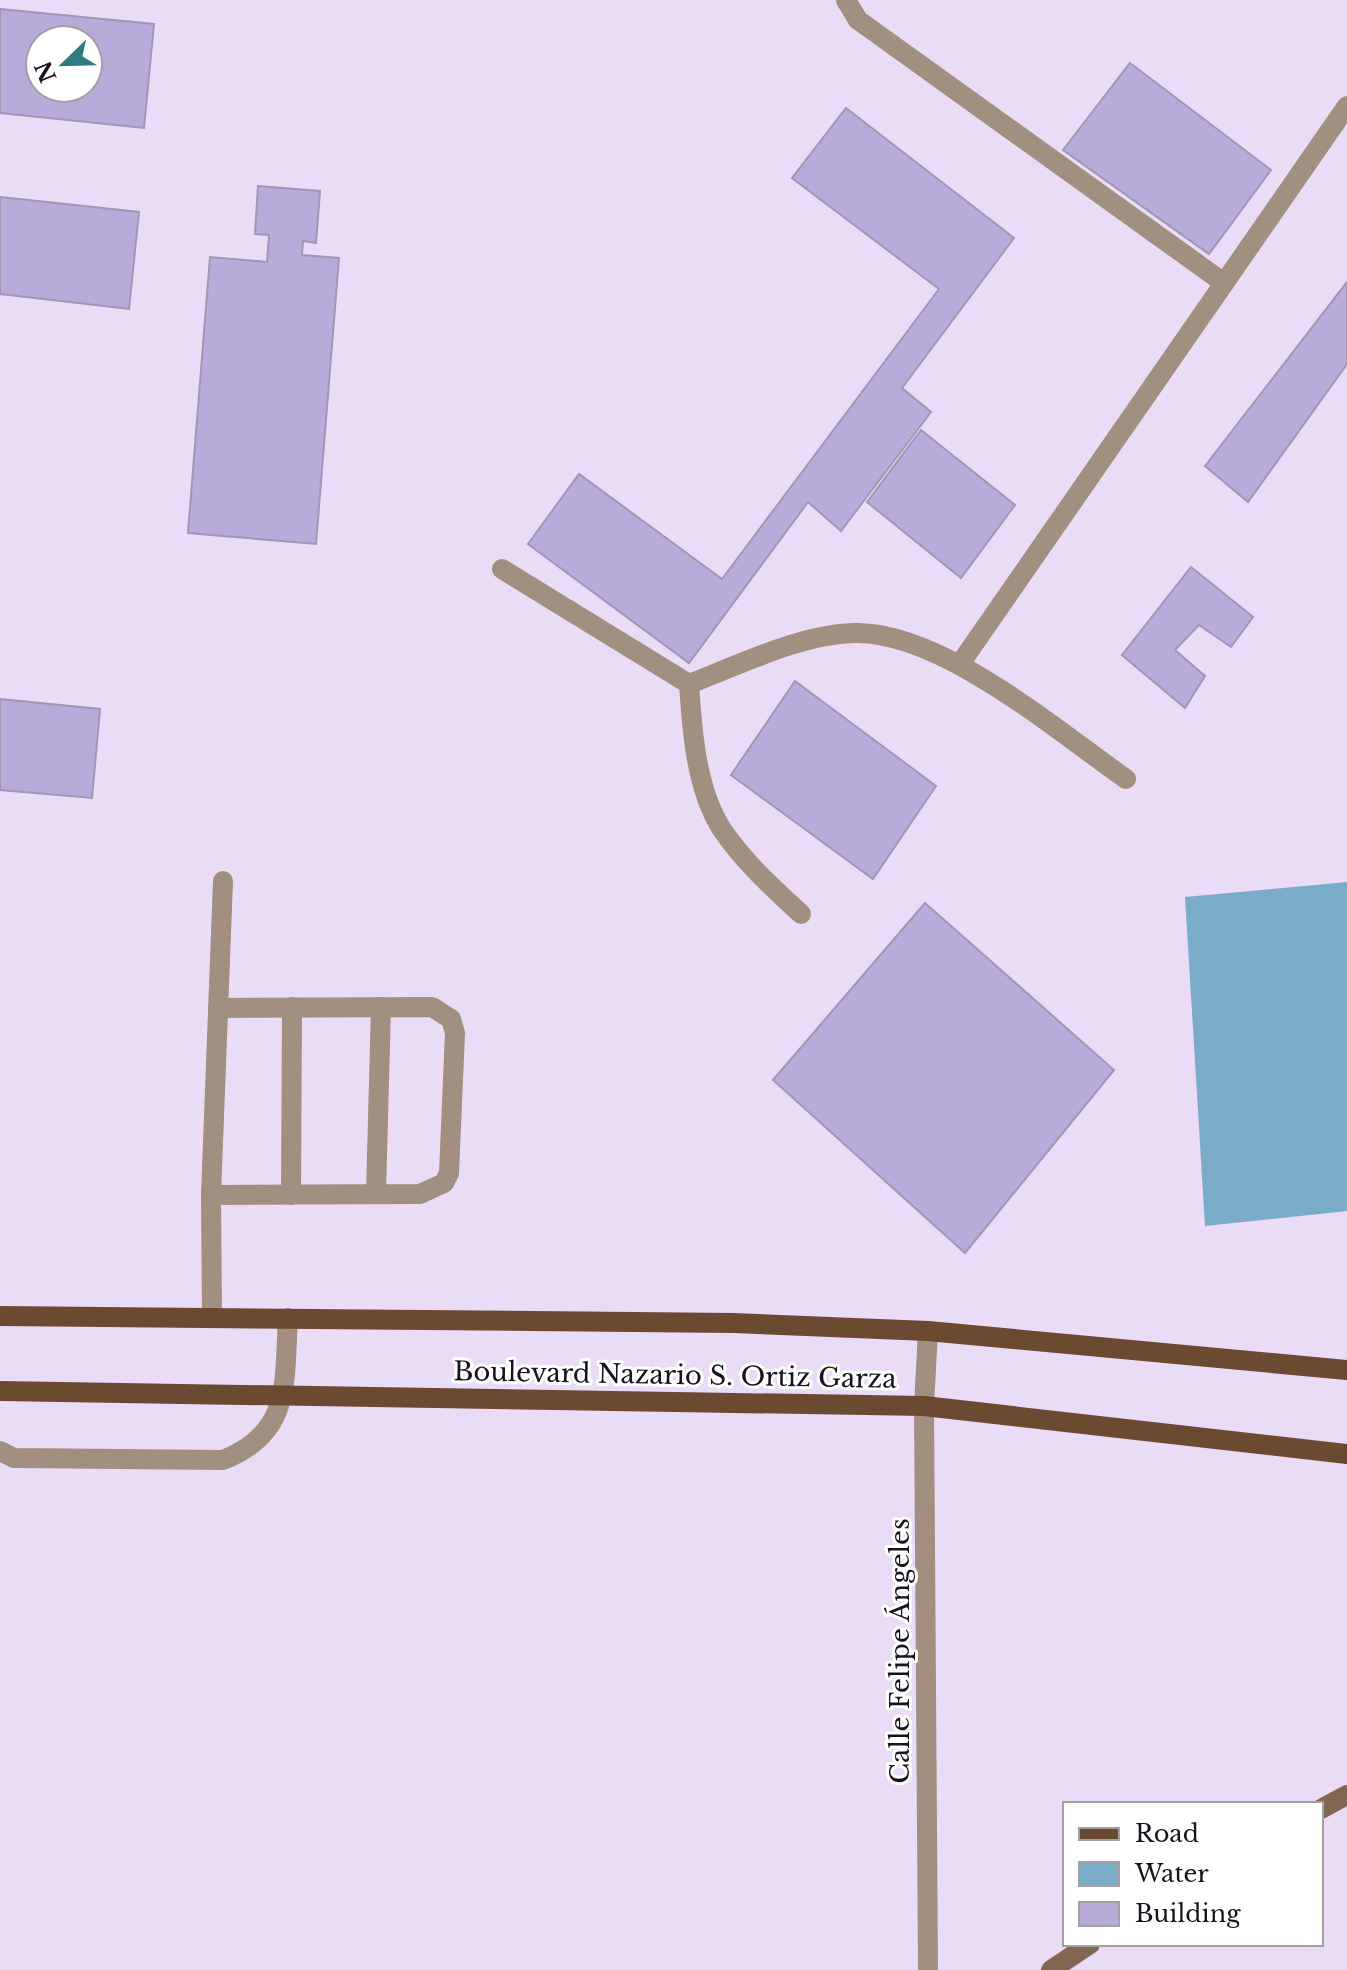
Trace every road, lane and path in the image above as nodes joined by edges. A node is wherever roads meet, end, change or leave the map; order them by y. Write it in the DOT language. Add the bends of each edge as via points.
graph roads {
  1 [pos="846,0"];
  2 [pos="1347,106"];
  3 [pos="1224,283"];
  4 [pos="502,569"];
  5 [pos="960,664"];
  6 [pos="689,684"];
  7 [pos="1126,779"];
  8 [pos="223,881"];
  9 [pos="801,914"];
  10 [pos="292,1007"];
  11 [pos="381,1007"];
  12 [pos="218,1008"];
  13 [pos="376,1193"];
  14 [pos="211,1195"];
  15 [pos="291,1195"];
  16 [pos="0,1316"];
  17 [pos="212,1318"];
  18 [pos="288,1318"];
  19 [pos="928,1331"];
  20 [pos="1347,1370"];
  21 [pos="0,1391"];
  22 [pos="283,1393"];
  23 [pos="924,1406"];
  24 [pos="0,1451"];
  25 [pos="1347,1454"];
  26 [pos="1347,1795"];
  27 [pos="1323,1808"];
  28 [pos="1087,1946"];
  29 [pos="928,1970"];
  30 [pos="1051,1970"];
  1 -- 3 [label="street" via="858,20"];
  2 -- 3 [label="street"];
  3 -- 5 [label="street"];
  4 -- 6 [label="street"];
  5 -- 6 [label="street" via="911,641 857,633 795,645"];
  5 -- 7 [label="street"];
  6 -- 9 [label="street" via="692,727 720,826 748,863"];
  8 -- 12 [label="street"];
  10 -- 11 [label="street"];
  10 -- 12 [label="street"];
  10 -- 15 [label="street"];
  11 -- 13 [label="street"];
  11 -- 13 [label="street" via="432,1007 451,1019 455,1033 449,1173 434,1190"];
  12 -- 14 [label="street"];
  13 -- 15 [label="street"];
  14 -- 15 [label="street"];
  14 -- 17 [label="street"];
  16 -- 17 [label="main road, Boulevard Nazario S. Ortiz Garza"];
  17 -- 18 [label="main road, Boulevard Nazario S. Ortiz Garza"];
  18 -- 19 [label="main road, Boulevard Nazario S. Ortiz Garza" via="733,1323"];
  18 -- 22 [label="street"];
  19 -- 20 [label="main road, Boulevard Nazario S. Ortiz Garza"];
  19 -- 23 [label="street, Calle Felipe Ángeles"];
  21 -- 22 [label="main road, Boulevard Nazario S. Ortiz Garza"];
  22 -- 23 [label="main road, Boulevard Nazario S. Ortiz Garza"];
  22 -- 24 [label="street" via="275,1422 263,1438 223,1460 14,1458"];
  23 -- 25 [label="main road, Boulevard Nazario S. Ortiz Garza"];
  23 -- 29 [label="street, Calle Felipe Ángeles"];
  26 -- 27 [label="main road"];
  28 -- 30 [label="main road"];
}
